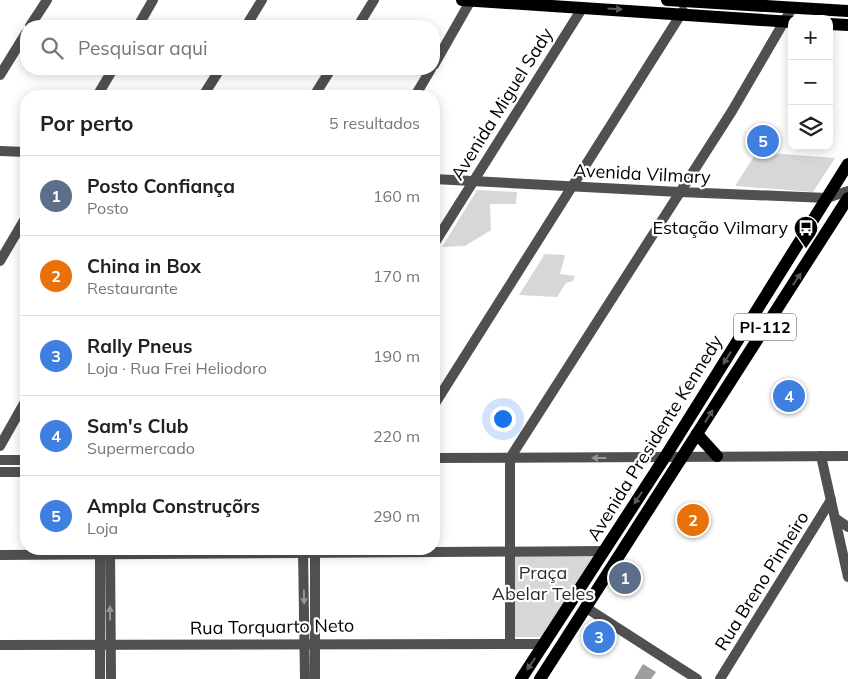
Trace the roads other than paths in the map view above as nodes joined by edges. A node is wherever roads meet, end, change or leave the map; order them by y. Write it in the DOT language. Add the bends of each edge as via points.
graph roads {
  1 [pos="47,0"];
  2 [pos="153,0"];
  3 [pos="262,0"];
  4 [pos="374,0"];
  5 [pos="462,0"];
  6 [pos="471,0"];
  7 [pos="667,0"];
  8 [pos="531,2"];
  9 [pos="684,7"];
  10 [pos="583,8"];
  11 [pos="792,8"];
  12 [pos="848,11"];
  13 [pos="790,15"];
  14 [pos="34,20"];
  15 [pos="141,20"];
  16 [pos="250,20"];
  17 [pos="362,20"];
  18 [pos="788,21"];
  19 [pos="833,24"];
  20 [pos="848,25"];
  21 [pos="20,43"];
  22 [pos="440,54"];
  23 [pos="0,75"];
  24 [pos="110,75"];
  25 [pos="216,75"];
  26 [pos="327,75"];
  27 [pos="428,75"];
  28 [pos="101,90"];
  29 [pos="207,90"];
  30 [pos="318,90"];
  31 [pos="419,90"];
  32 [pos="0,150"];
  33 [pos="20,152"];
  34 [pos="848,164"];
  35 [pos="440,179"];
  36 [pos="472,182"];
  37 [pos="572,186"];
  38 [pos="680,192"];
  39 [pos="848,192"];
  40 [pos="827,198"];
  41 [pos="848,198"];
  42 [pos="20,227"];
  43 [pos="440,234"];
  44 [pos="0,261"];
  45 [pos="440,395"];
  46 [pos="20,411"];
  47 [pos="698,434"];
  48 [pos="0,446"];
  49 [pos="683,456"];
  50 [pos="717,456"];
  51 [pos="821,456"];
  52 [pos="848,456"];
  53 [pos="665,457"];
  54 [pos="440,458"];
  55 [pos="510,458"];
  56 [pos="0,460"];
  57 [pos="20,460"];
  58 [pos="0,472"];
  59 [pos="20,472"];
  60 [pos="831,500"];
  61 [pos="835,518"];
  62 [pos="848,527"];
  63 [pos="440,551"];
  64 [pos="510,551"];
  65 [pos="604,551"];
  66 [pos="20,554"];
  67 [pos="0,555"];
  68 [pos="105,555"];
  69 [pos="303,555"];
  70 [pos="315,555"];
  71 [pos="848,577"];
  72 [pos="585,606"];
  73 [pos="310,643"];
  74 [pos="510,643"];
  75 [pos="105,644"];
  76 [pos="545,644"];
  77 [pos="0,645"];
  78 [pos="100,679"];
  79 [pos="110,679"];
  80 [pos="305,679"];
  81 [pos="315,679"];
  82 [pos="522,679"];
  83 [pos="540,679"];
  84 [pos="696,679"];
  85 [pos="720,679"];
  1 -- 14 [label="street"];
  2 -- 15 [label="street"];
  3 -- 16 [label="street"];
  4 -- 17 [label="street"];
  5 -- 6 [label="main road"];
  6 -- 8 [label="main road"];
  6 -- 22 [label="street"];
  7 -- 9 [label="main road"];
  8 -- 10 [label="main road"];
  10 -- 9 [label="main road, one-way"];
  9 -- 11 [label="main road"];
  9 -- 18 [label="main road"];
  9 -- 37 [label="street"];
  10 -- 36 [label="street, Avenida Miguel Sady"];
  11 -- 12 [label="main road"];
  11 -- 13 [label="street"];
  18 -- 38 [label="street"];
  19 -- 20 [label="main road"];
  21 -- 23 [label="street"];
  24 -- 28 [label="street"];
  25 -- 29 [label="street"];
  26 -- 30 [label="street"];
  27 -- 31 [label="street"];
  32 -- 33 [label="street"];
  34 -- 40 [label="main road, Avenida Presidente Kennedy / PI-112"];
  35 -- 36 [label="street, Avenida Vilmary"];
  36 -- 37 [label="street, Avenida Vilmary"];
  36 -- 43 [label="street, Avenida Miguel Sady"];
  37 -- 38 [label="street, Avenida Vilmary"];
  37 -- 45 [label="street"];
  38 -- 40 [label="street, Avenida Vilmary"];
  38 -- 55 [label="street"];
  39 -- 40 [label="street, Avenida Vilmary"];
  40 -- 53 [label="main road, Avenida Presidente Kennedy / PI-112, one-way"];
  47 -- 41 [label="main road, Avenida Presidente Kennedy / PI-112, one-way"];
  42 -- 44 [label="street"];
  46 -- 48 [label="street"];
  47 -- 49 [label="main road, Avenida Presidente Kennedy / PI-112"];
  47 -- 50 [label="main road"];
  49 -- 50 [label="street"];
  49 -- 53 [label="street"];
  49 -- 72 [label="main road, Avenida Presidente Kennedy / PI-112"];
  50 -- 51 [label="street"];
  51 -- 52 [label="street"];
  51 -- 60 [label="street"];
  53 -- 55 [label="street, one-way"];
  53 -- 65 [label="main road, Avenida Presidente Kennedy / PI-112, one-way"];
  54 -- 55 [label="street"];
  55 -- 64 [label="street"];
  56 -- 57 [label="street"];
  58 -- 59 [label="street"];
  60 -- 61 [label="street"];
  60 -- 85 [label="street, Rua Breno Pinheiro"];
  61 -- 62 [label="street"];
  61 -- 71 [label="street"];
  63 -- 64 [label="street"];
  64 -- 65 [label="street"];
  64 -- 74 [label="street"];
  65 -- 76 [label="main road, Avenida Presidente Kennedy / PI-112"];
  66 -- 67 [label="street"];
  68 -- 75 [label="street"];
  69 -- 73 [label="street, one-way"];
  70 -- 73 [label="street"];
  72 -- 83 [label="main road, Avenida Presidente Kennedy / PI-112"];
  72 -- 84 [label="street"];
  73 -- 74 [label="street, Rua Torquarto Neto"];
  73 -- 75 [label="street, Rua Torquarto Neto"];
  73 -- 80 [label="street"];
  73 -- 81 [label="street"];
  74 -- 76 [label="street, Rua Torquarto Neto"];
  75 -- 77 [label="street, Rua Torquarto Neto"];
  75 -- 78 [label="street"];
  75 -- 79 [label="street"];
  76 -- 82 [label="main road, Avenida Presidente Kennedy / PI-112, one-way"];
}
